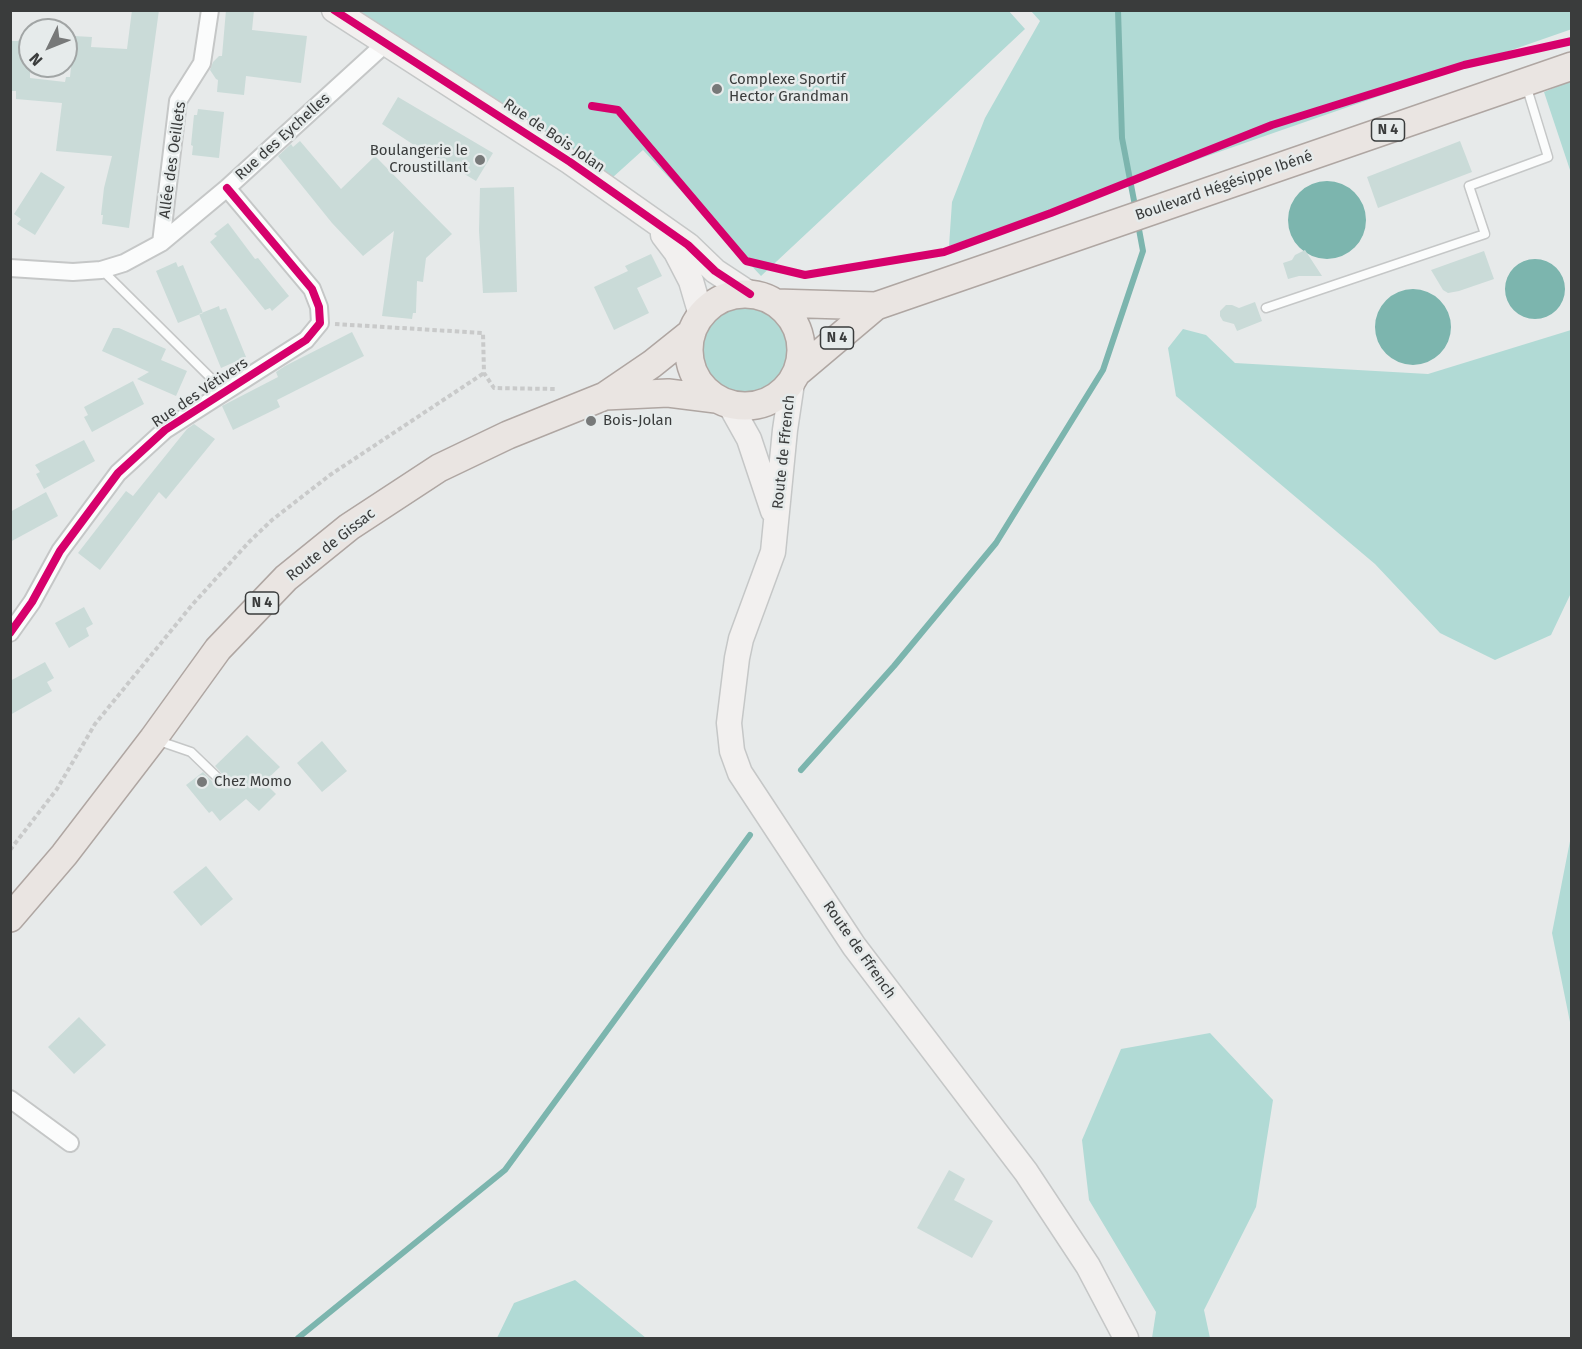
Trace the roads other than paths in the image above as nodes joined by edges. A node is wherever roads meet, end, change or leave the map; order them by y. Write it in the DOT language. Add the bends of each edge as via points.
graph roads {
  1 [pos="210,10"];
  2 [pos="334,10"];
  3 [pos="386,43"];
  4 [pos="1572,66"];
  5 [pos="1525,83"];
  6 [pos="227,188"];
  7 [pos="651,219"];
  8 [pos="161,243"];
  9 [pos="10,268"];
  10 [pos="101,270"];
  11 [pos="750,294"];
  12 [pos="776,303"];
  13 [pos="876,306"];
  14 [pos="1266,308"];
  15 [pos="696,324"];
  16 [pos="795,377"];
  17 [pos="224,391"];
  18 [pos="605,396"];
  19 [pos="723,402"];
  20 [pos="776,521"];
  21 [pos="10,633"];
  22 [pos="153,739"];
  23 [pos="220,780"];
  24 [pos="10,918"];
  25 [pos="10,1099"];
  26 [pos="70,1143"];
  27 [pos="1126,1338"];
  1 -- 8 [label="street, Allée des Oeillets" via="202,63 178,101"];
  2 -- 3 [label="main road, Rue de Bois Jolan"];
  3 -- 6 [label="street, Rue des Eychelles"];
  3 -- 7 [label="main road, Rue de Bois Jolan"];
  4 -- 5 [label="main road, Boulevard Hégésippe Ibéné / N 4"];
  5 -- 13 [label="main road, Boulevard Hégésippe Ibéné / N 4"];
  5 -- 14 [label="lane" via="1548,157 1469,186 1485,234"];
  6 -- 8 [label="street, Rue des Eychelles"];
  6 -- 17 [label="street, Rue des Vétivers" via="312,290 320,307 320,323 306,340"];
  7 -- 11 [label="main road, Rue de Bois Jolan"];
  7 -- 15 [label="main road, Rue de Bois Jolan" via="676,252 691,281"];
  8 -- 10 [label="street, Rue des Eychelles" via="124,263"];
  9 -- 10 [label="street, Rue des Eychelles"];
  10 -- 17 [label="lane"];
  11 -- 12 [label="main road"];
  11 -- 15 [label="main road" via="720,300"];
  12 -- 13 [label="main road, Boulevard Hégésippe Ibéné / N 4"];
  12 -- 16 [label="main road" via="787,312 799,333 802,357"];
  13 -- 16 [label="main road, Boulevard Hégésippe Ibéné / N 4"];
  15 -- 18 [label="main road, Route de Gissac / N 4" via="652,364"];
  15 -- 19 [label="main road" via="689,345 692,370 698,381"];
  16 -- 19 [label="main road" via="780,396 764,404 747,407"];
  16 -- 20 [label="main road, Route de Ffrench"];
  17 -- 21 [label="street, Rue des Vétivers" via="165,430 118,473 60,551"];
  18 -- 19 [label="main road, Route de Gissac / N 4" via="668,393"];
  18 -- 22 [label="main road, Route de Gissac / N 4" via="439,468 349,527 286,578 218,649"];
  19 -- 20 [label="main road, Route de Ffrench" via="749,439"];
  20 -- 27 [label="main road, Route de Ffrench" via="773,552 737,658 729,723 732,751 740,773 854,946 1026,1172 1088,1266"];
  22 -- 23 [label="lane" via="192,752"];
  22 -- 24 [label="main road, Route de Gissac / N 4"];
  25 -- 26 [label="street"];
}
